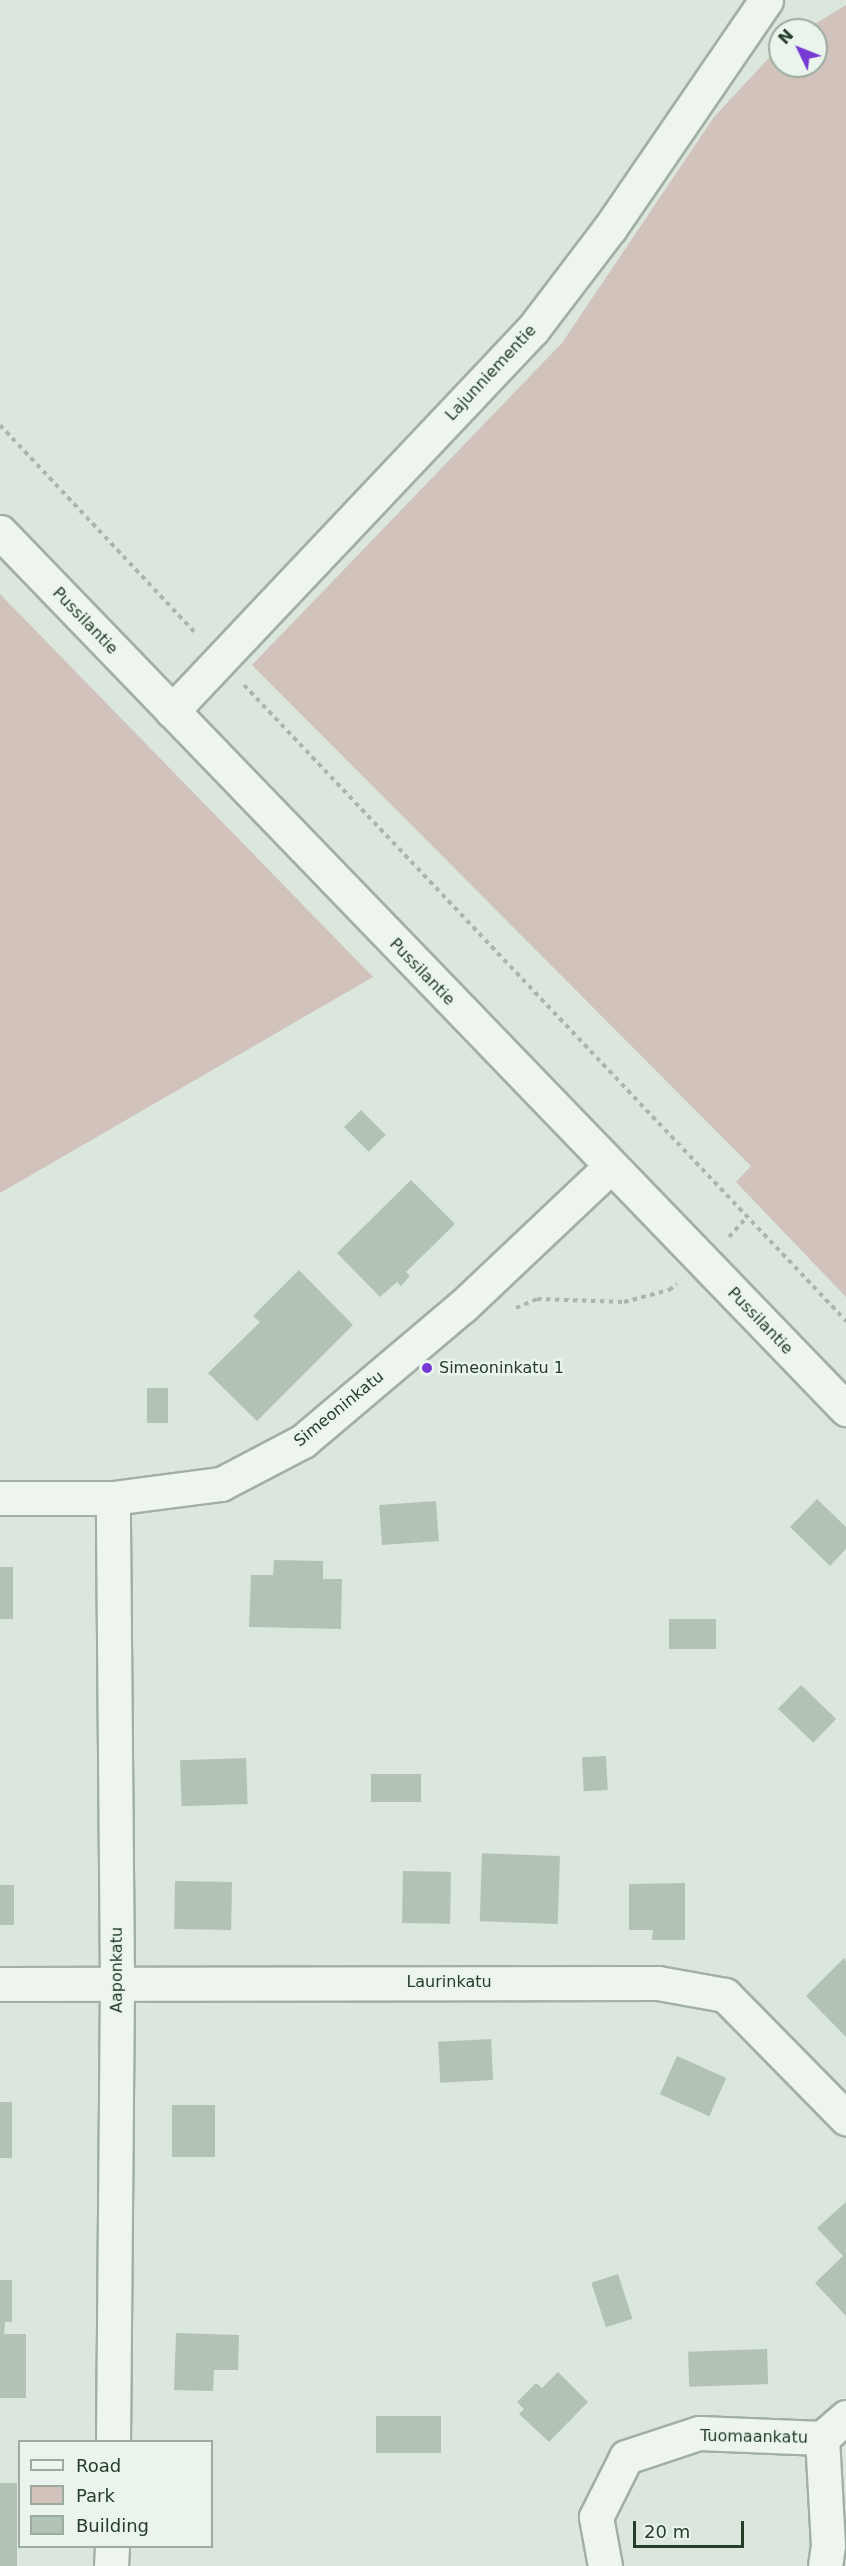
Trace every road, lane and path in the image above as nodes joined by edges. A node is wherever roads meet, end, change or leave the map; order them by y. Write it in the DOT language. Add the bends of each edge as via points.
graph roads {
  1 [pos="766,0"];
  2 [pos="0,425"];
  3 [pos="0,532"];
  4 [pos="219,658"];
  5 [pos="172,711"];
  6 [pos="609,1168"];
  7 [pos="747,1217"];
  8 [pos="704,1264"];
  9 [pos="537,1299"];
  10 [pos="846,1321"];
  11 [pos="846,1409"];
  12 [pos="0,1498"];
  13 [pos="113,1498"];
  14 [pos="117,1981"];
  15 [pos="0,1984"];
  16 [pos="846,2118"];
  17 [pos="834,2428"];
  18 [pos="113,2440"];
  19 [pos="112,2548"];
  20 [pos="111,2566"];
  21 [pos="606,2566"];
  22 [pos="825,2566"];
  1 -- 4 [label="street, Lajunniementie" via="610,228 533,329"];
  2 -- 4 [label="path"];
  3 -- 5 [label="street, Pussilantie"];
  4 -- 5 [label="street, Lajunniementie"];
  4 -- 7 [label="path"];
  5 -- 6 [label="street, Pussilantie"];
  6 -- 8 [label="street, Pussilantie"];
  6 -- 13 [label="street, Simeoninkatu" via="464,1306 303,1441 221,1484"];
  7 -- 8 [label="path"];
  7 -- 10 [label="path"];
  8 -- 9 [label="path" via="669,1290 624,1302"];
  8 -- 11 [label="street, Pussilantie"];
  12 -- 13 [label="street, Simeoninkatu"];
  13 -- 14 [label="street, Aaponkatu"];
  14 -- 15 [label="street, Laurinkatu"];
  14 -- 16 [label="street, Laurinkatu" via="658,1983 725,1995"];
  14 -- 18 [label="street, Aaponkatu"];
  17 -- 21 [label="street, Tuomaankatu" via="699,2433 626,2457 596,2517"];
  17 -- 22 [label="street, Tuomaankatu"];
  19 -- 20 [label="street"];
}
